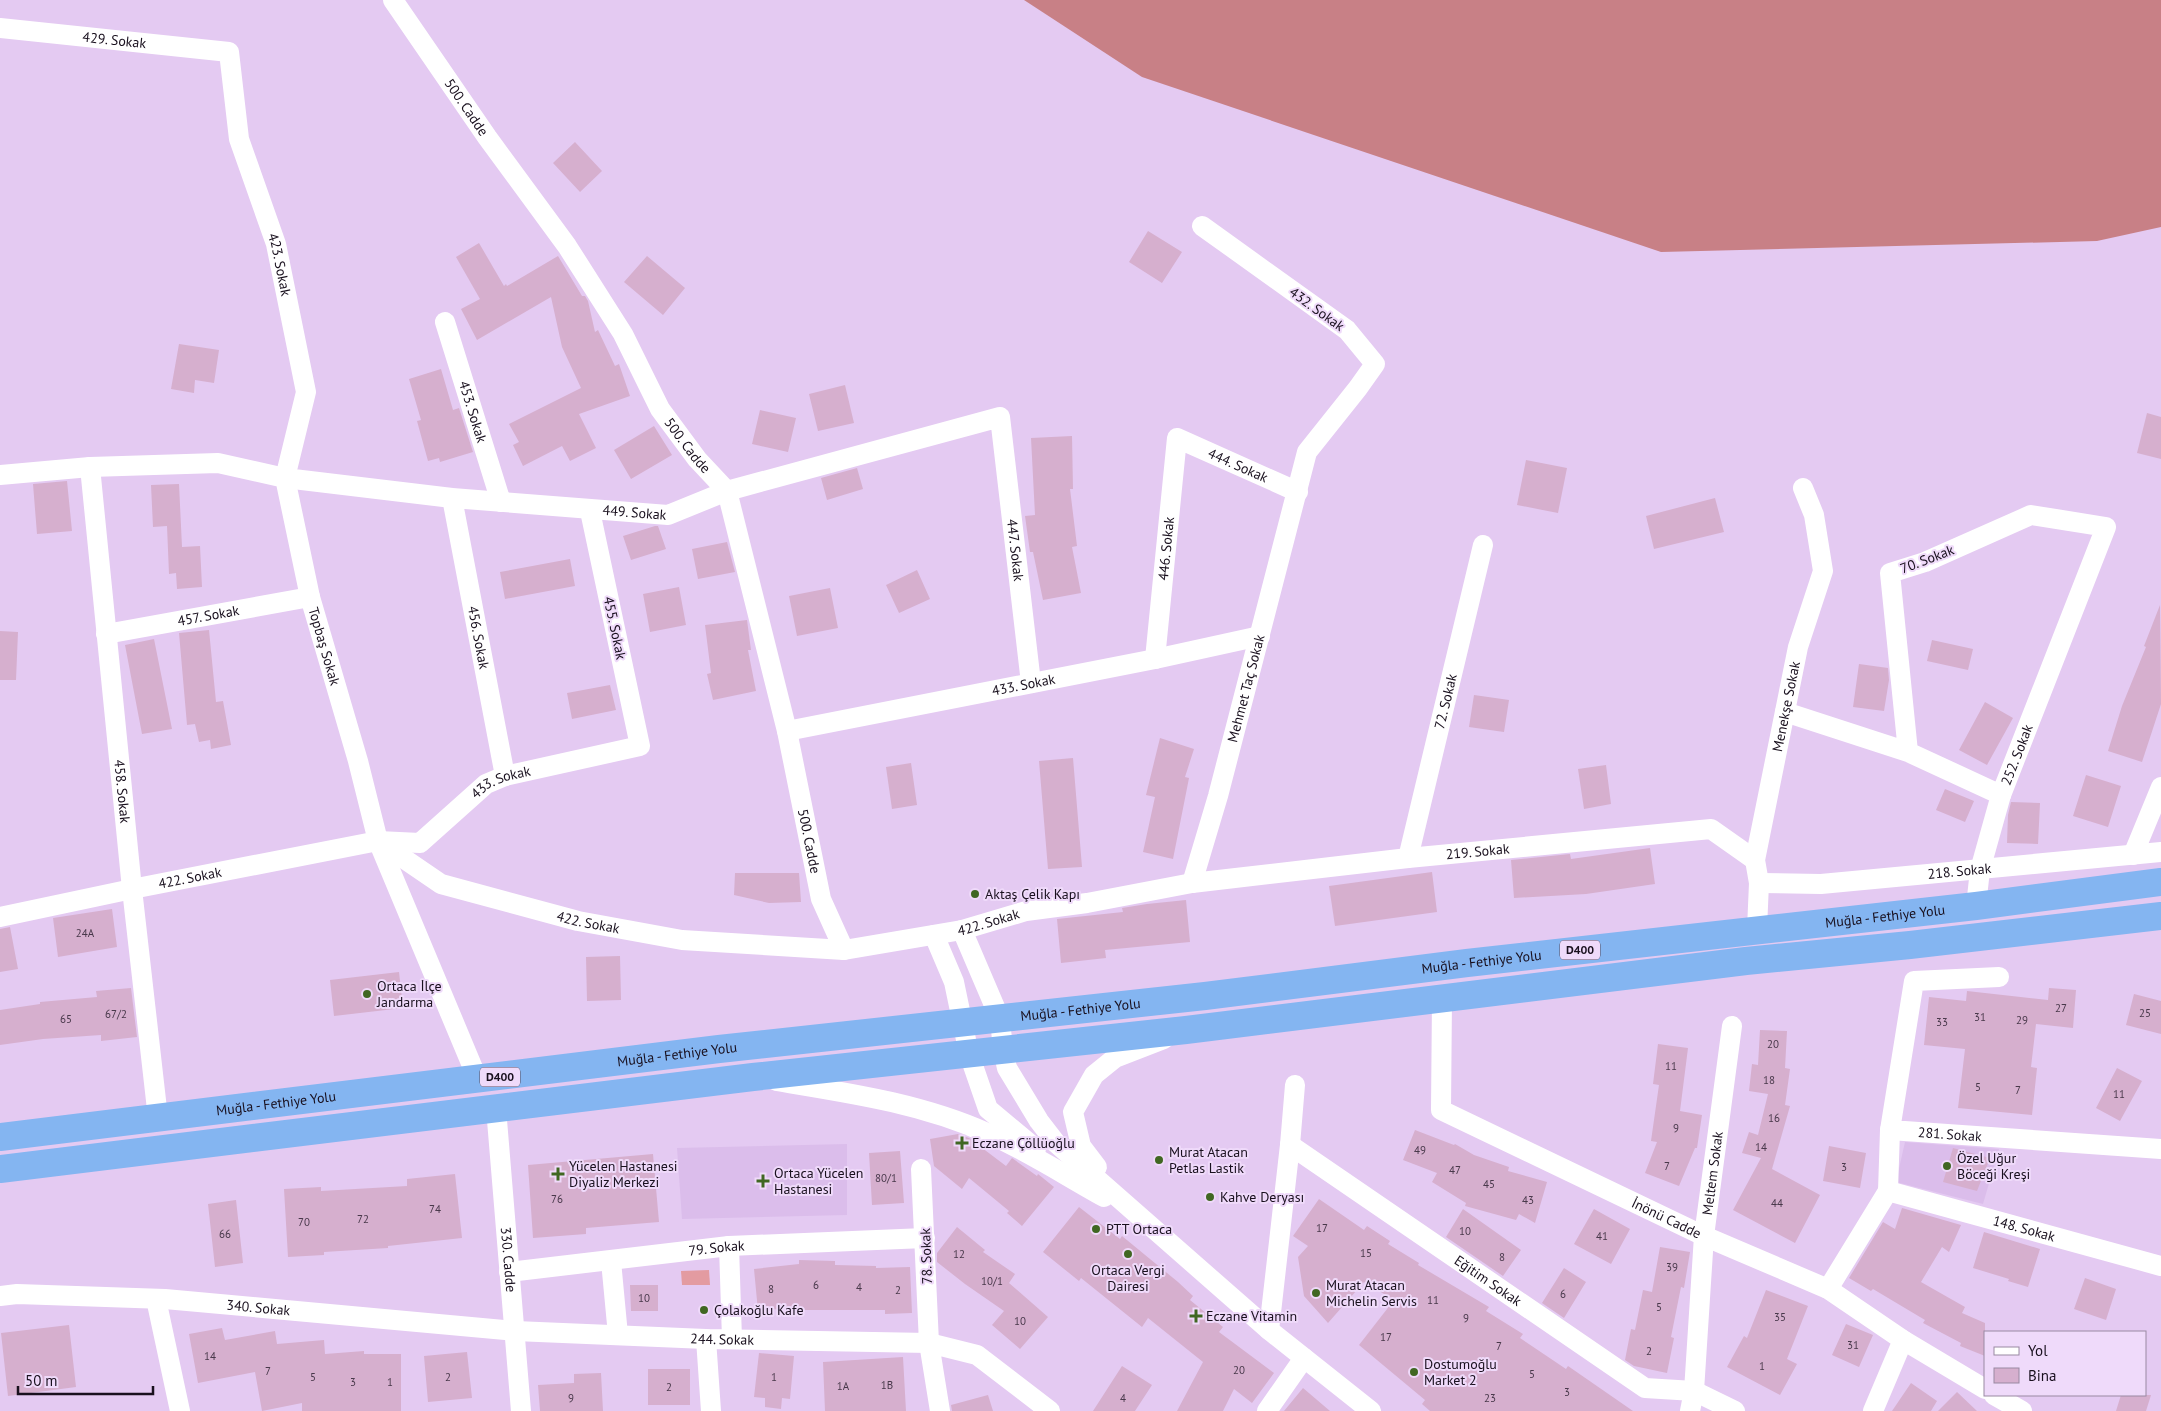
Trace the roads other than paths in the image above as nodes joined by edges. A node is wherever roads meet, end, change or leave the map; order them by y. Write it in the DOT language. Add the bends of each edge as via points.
graph roads {
  1 [pos="393,0"];
  2 [pos="0,28"];
  3 [pos="229,52"];
  4 [pos="1202,226"];
  5 [pos="445,322"];
  6 [pos="1000,417"];
  7 [pos="1177,438"];
  8 [pos="90,467"];
  9 [pos="0,476"];
  10 [pos="285,478"];
  11 [pos="1803,488"];
  12 [pos="727,491"];
  13 [pos="1298,492"];
  14 [pos="452,498"];
  15 [pos="501,502"];
  16 [pos="590,510"];
  17 [pos="2106,527"];
  18 [pos="1483,545"];
  19 [pos="310,597"];
  20 [pos="106,634"];
  21 [pos="1260,636"];
  22 [pos="1155,659"];
  23 [pos="1031,683"];
  24 [pos="1785,712"];
  25 [pos="787,731"];
  26 [pos="640,746"];
  27 [pos="1908,752"];
  28 [pos="505,776"];
  29 [pos="2161,787"];
  30 [pos="2001,796"];
  31 [pos="378,841"];
  32 [pos="2161,852"];
  33 [pos="2133,855"];
  34 [pos="1408,858"];
  35 [pos="1755,860"];
  36 [pos="1980,870"];
  37 [pos="2161,882"];
  38 [pos="1192,883"];
  39 [pos="1759,883"];
  40 [pos="132,889"];
  41 [pos="1976,906"];
  42 [pos="2161,916"];
  43 [pos="0,917"];
  44 [pos="1757,929"];
  45 [pos="962,930"];
  46 [pos="934,935"];
  47 [pos="844,950"];
  48 [pos="1999,977"];
  49 [pos="1442,998"];
  50 [pos="1000,1019"];
  51 [pos="963,1023"];
  52 [pos="1732,1026"];
  53 [pos="1186,1030"];
  54 [pos="1003,1050"];
  55 [pos="969,1054"];
  56 [pos="752,1077"];
  57 [pos="478,1080"];
  58 [pos="1295,1085"];
  59 [pos="496,1108"];
  60 [pos="158,1118"];
  61 [pos="1890,1130"];
  62 [pos="0,1136"];
  63 [pos="1290,1145"];
  64 [pos="2161,1149"];
  65 [pos="0,1169"];
  66 [pos="921,1169"];
  67 [pos="1063,1174"];
  68 [pos="1888,1191"];
  69 [pos="1133,1212"];
  70 [pos="1704,1236"];
  71 [pos="925,1238"];
  72 [pos="729,1246"];
  73 [pos="611,1261"];
  74 [pos="2161,1266"];
  75 [pos="510,1272"];
  76 [pos="1828,1289"];
  77 [pos="0,1296"];
  78 [pos="156,1299"];
  79 [pos="1269,1330"];
  80 [pos="515,1331"];
  81 [pos="618,1335"];
  82 [pos="706,1339"];
  83 [pos="732,1339"];
  84 [pos="1903,1340"];
  85 [pos="929,1343"];
  86 [pos="1304,1358"];
  87 [pos="1984,1388"];
  88 [pos="1694,1391"];
  89 [pos="1996,1396"];
  90 [pos="180,1411"];
  91 [pos="521,1411"];
  92 [pos="711,1411"];
  93 [pos="940,1411"];
  94 [pos="1050,1411"];
  95 [pos="1267,1411"];
  96 [pos="1371,1411"];
  97 [pos="1690,1411"];
  98 [pos="1736,1411"];
  99 [pos="1873,1411"];
  100 [pos="2022,1411"];
  1 -- 12 [label="street, 500. Cadde" via="567,246 623,334 660,409 697,459"];
  2 -- 3 [label="street, 429. Sokak"];
  3 -- 10 [label="street, 423. Sokak" via="239,139 276,244 306,392"];
  4 -- 13 [label="street, 432. Sokak" via="1347,330 1374,364 1307,452"];
  5 -- 15 [label="street, 453. Sokak"];
  6 -- 12 [label="street, 449. Sokak"];
  6 -- 23 [label="street, 447. Sokak"];
  7 -- 13 [label="street, 444. Sokak"];
  7 -- 22 [label="street, 446. Sokak"];
  8 -- 9 [label="street"];
  8 -- 10 [label="street" via="218,463"];
  8 -- 20 [label="street, 458. Sokak"];
  10 -- 14 [label="street, 449. Sokak"];
  10 -- 19 [label="street, Topbaş Sokak"];
  11 -- 24 [label="street, Menekşe Sokak" via="1814,515 1823,571 1798,647"];
  12 -- 16 [label="street, 449. Sokak" via="668,515"];
  12 -- 25 [label="street, 500. Cadde"];
  13 -- 21 [label="street, Mehmet Taç Sokak"];
  14 -- 15 [label="street, 449. Sokak"];
  14 -- 28 [label="street, 456. Sokak"];
  15 -- 16 [label="street, 449. Sokak"];
  16 -- 26 [label="street, 455. Sokak"];
  17 -- 27 [label="street, 70. Sokak" via="2031,515 1925,562 1890,573"];
  17 -- 30 [label="street, 252. Sokak"];
  18 -- 34 [label="street, 72. Sokak"];
  19 -- 20 [label="street, 457. Sokak"];
  19 -- 31 [label="street, Topbaş Sokak"];
  20 -- 40 [label="street, 458. Sokak"];
  21 -- 22 [label="street, 433. Sokak"];
  21 -- 38 [label="street, Mehmet Taç Sokak"];
  22 -- 23 [label="street, 433. Sokak"];
  23 -- 25 [label="street, 433. Sokak"];
  24 -- 27 [label="street, 252. Sokak"];
  24 -- 35 [label="street, Menekşe Sokak"];
  25 -- 47 [label="street, 500. Cadde" via="821,899"];
  26 -- 28 [label="street, 433. Sokak"];
  27 -- 30 [label="street, 252. Sokak"];
  28 -- 31 [label="street, 433. Sokak" via="486,784 420,843"];
  29 -- 33 [label="street"];
  30 -- 36 [label="street"];
  31 -- 40 [label="street, 422. Sokak"];
  31 -- 47 [label="street, 422. Sokak" via="441,884 578,921 682,940"];
  31 -- 57 [label="street, Topbaş Sokak"];
  32 -- 33 [label="street, 218. Sokak"];
  33 -- 36 [label="street, 218. Sokak"];
  34 -- 35 [label="street, 219. Sokak" via="1711,830"];
  34 -- 38 [label="street, 219. Sokak"];
  35 -- 39 [label="street, Menekşe Sokak"];
  36 -- 39 [label="street, 218. Sokak" via="1821,884"];
  36 -- 41 [label="street"];
  37 -- 41 [label="highway, Muğla - Fethiye Yolu / D400"];
  38 -- 45 [label="street, 422. Sokak" via="1026,911"];
  39 -- 44 [label="street, Menekşe Sokak"];
  40 -- 43 [label="street, 422. Sokak"];
  40 -- 60 [label="street, 458. Sokak"];
  41 -- 44 [label="highway, Muğla - Fethiye Yolu / D400"];
  42 -- 49 [label="highway, D400"];
  44 -- 50 [label="highway, Muğla - Fethiye Yolu / D400"];
  45 -- 46 [label="street, 422. Sokak"];
  45 -- 50 [label="street"];
  46 -- 47 [label="street, 422. Sokak"];
  46 -- 51 [label="street" via="954,982"];
  48 -- 61 [label="street" via="1914,981"];
  49 -- 53 [label="highway, D400"];
  49 -- 70 [label="street, İnönü Cadde" via="1441,1110"];
  50 -- 51 [label="highway, Muğla - Fethiye Yolu / D400"];
  50 -- 54 [label="street"];
  51 -- 55 [label="street"];
  51 -- 57 [label="highway, Muğla - Fethiye Yolu / D400" via="720,1049"];
  52 -- 70 [label="street, Meltem Sokak"];
  53 -- 54 [label="highway, D400"];
  53 -- 69 [label="street" via="1115,1058 1094,1075 1073,1112 1080,1146"];
  54 -- 55 [label="highway, D400"];
  54 -- 69 [label="street" via="1007,1068 1050,1136"];
  55 -- 56 [label="highway, D400"];
  55 -- 67 [label="street" via="988,1109"];
  56 -- 59 [label="highway, D400"];
  56 -- 67 [label="street" via="885,1100 927,1111 987,1133"];
  57 -- 60 [label="highway, Muğla - Fethiye Yolu / D400"];
  58 -- 63 [label="street"];
  59 -- 65 [label="highway, D400"];
  59 -- 75 [label="street, 330. Cadde"];
  60 -- 62 [label="highway, Muğla - Fethiye Yolu / D400"];
  61 -- 64 [label="street, 281. Sokak"];
  61 -- 68 [label="street"];
  63 -- 79 [label="street"];
  63 -- 88 [label="street, Eğitim Sokak" via="1645,1388"];
  66 -- 71 [label="street, 78. Sokak"];
  67 -- 69 [label="street"];
  68 -- 74 [label="street, 148. Sokak"];
  68 -- 76 [label="street"];
  69 -- 79 [label="street"];
  70 -- 76 [label="street, İnönü Cadde"];
  70 -- 88 [label="street, Meltem Sokak"];
  71 -- 72 [label="street, 79. Sokak"];
  71 -- 85 [label="street, 78. Sokak"];
  72 -- 73 [label="street, 79. Sokak"];
  72 -- 83 [label="street"];
  73 -- 75 [label="street, 79. Sokak"];
  73 -- 81 [label="street"];
  75 -- 80 [label="street, 330. Cadde"];
  76 -- 84 [label="street, İnönü Cadde"];
  77 -- 78 [label="street, 340. Sokak"];
  78 -- 80 [label="street, 340. Sokak"];
  78 -- 90 [label="street"];
  79 -- 86 [label="street"];
  80 -- 81 [label="street, 244. Sokak"];
  80 -- 91 [label="street, 330. Cadde"];
  81 -- 82 [label="street, 244. Sokak"];
  82 -- 83 [label="street, 244. Sokak"];
  82 -- 92 [label="street"];
  83 -- 85 [label="street, 244. Sokak"];
  84 -- 87 [label="street, İnönü Cadde"];
  84 -- 99 [label="street"];
  85 -- 93 [label="street, 78. Sokak"];
  85 -- 94 [label="street, 244. Sokak" via="977,1355"];
  86 -- 95 [label="street"];
  86 -- 96 [label="street"];
  88 -- 97 [label="street, Meltem Sokak"];
  88 -- 98 [label="street"];
  89 -- 100 [label="street"];
}
